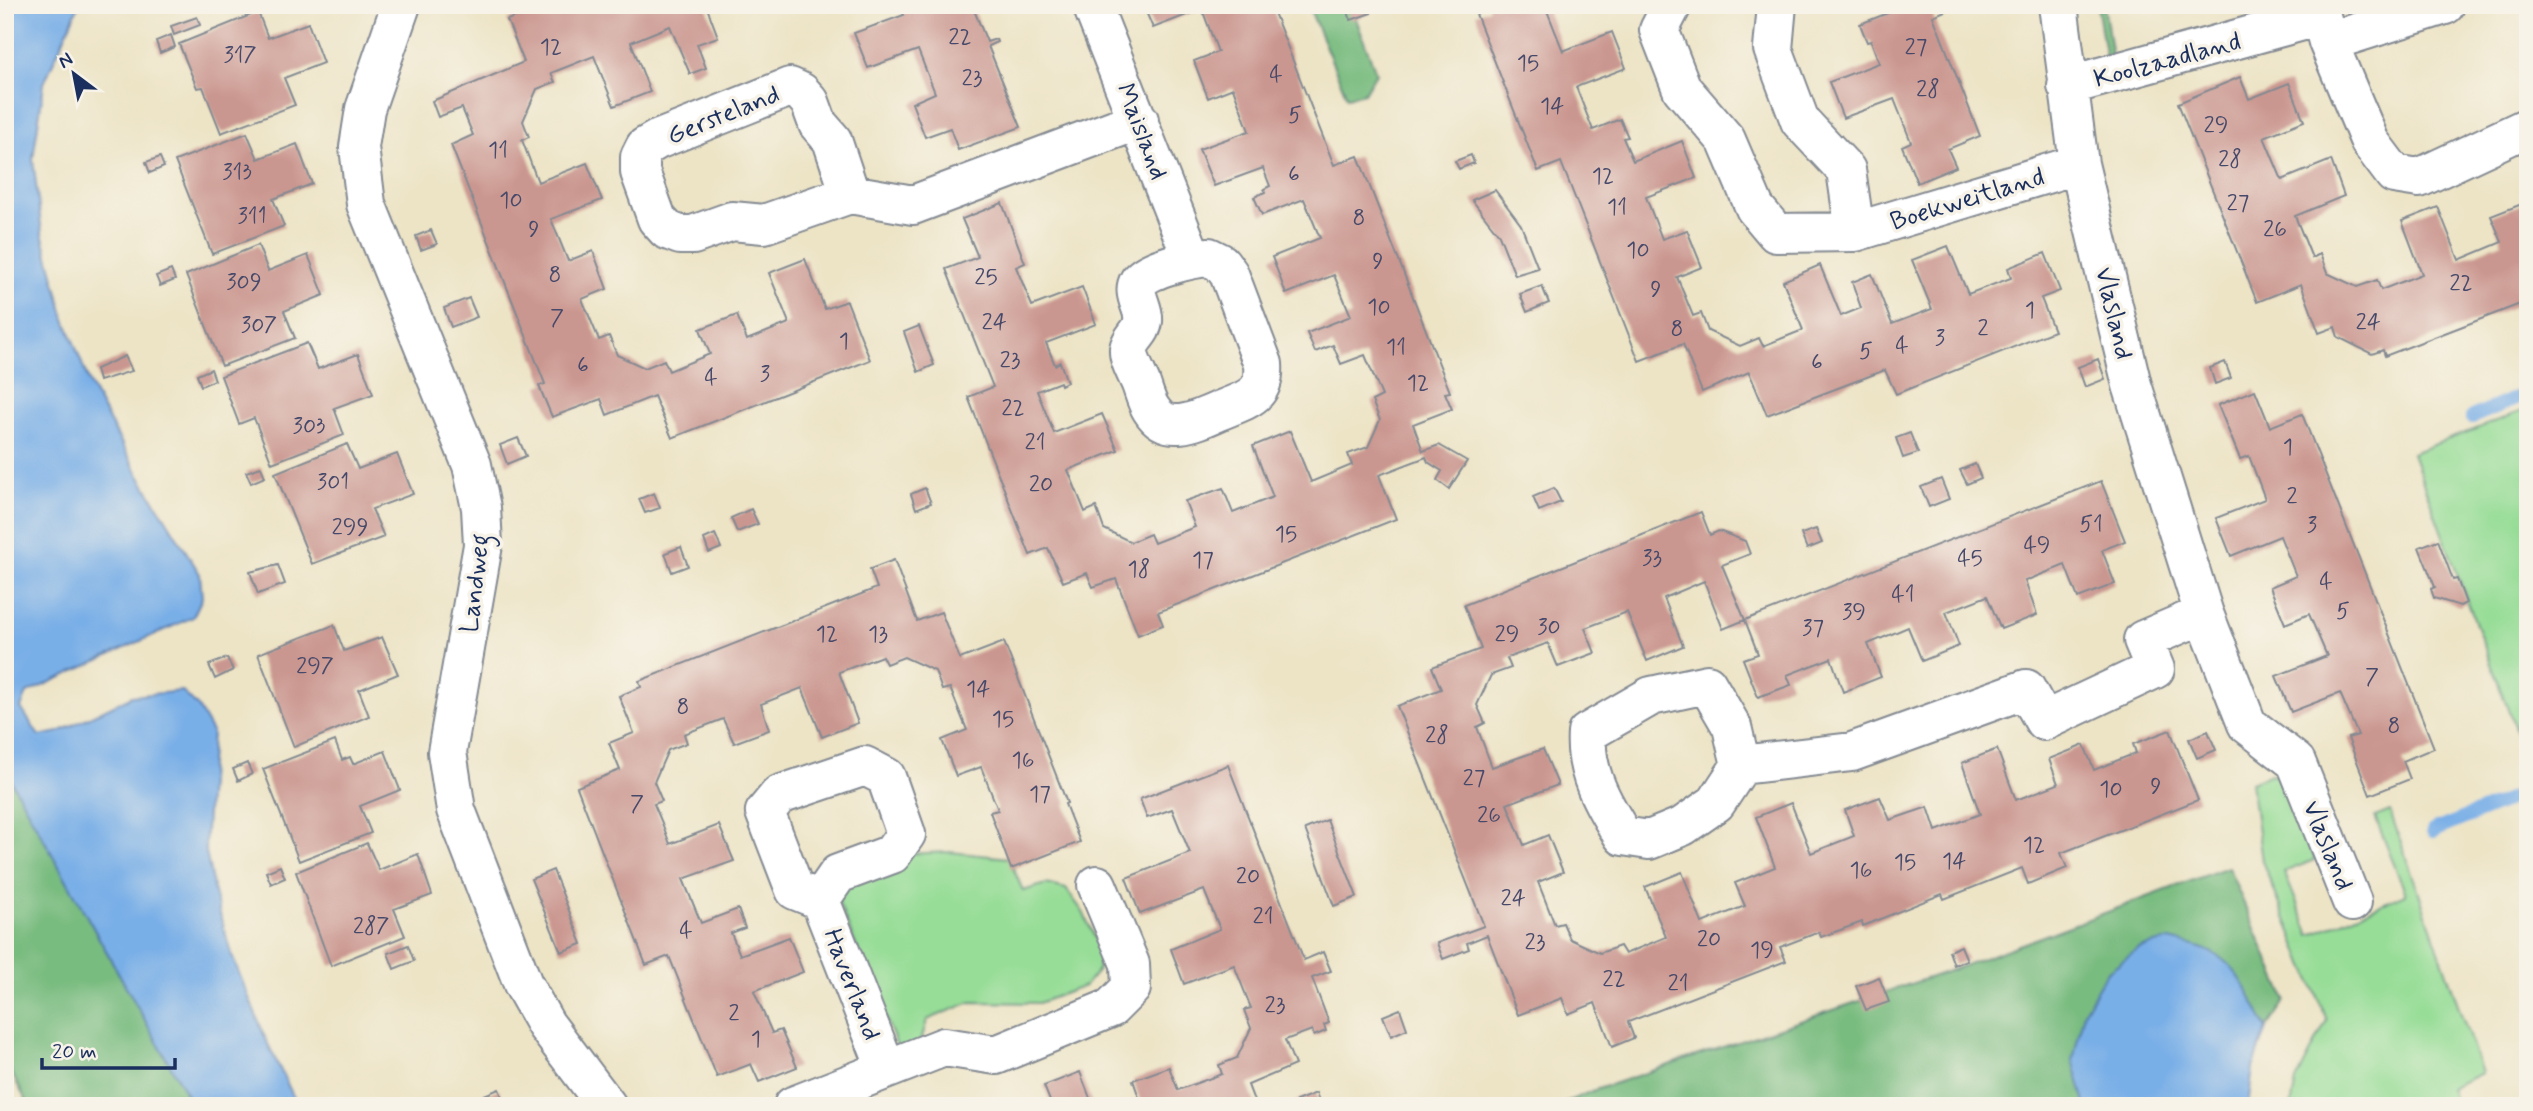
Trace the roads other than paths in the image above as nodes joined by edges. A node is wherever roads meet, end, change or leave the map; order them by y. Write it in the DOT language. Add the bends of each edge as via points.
graph roads {
  1 [pos="401,5"];
  2 [pos="1092,5"];
  3 [pos="1672,5"];
  4 [pos="1777,5"];
  5 [pos="2058,5"];
  6 [pos="2445,5"];
  7 [pos="2328,42"];
  8 [pos="2067,86"];
  9 [pos="1139,120"];
  10 [pos="2528,127"];
  11 [pos="2079,164"];
  12 [pos="850,194"];
  13 [pos="1855,232"];
  14 [pos="1192,258"];
  15 [pos="2204,614"];
  16 [pos="1741,765"];
  17 [pos="1097,885"];
  18 [pos="820,900"];
  19 [pos="2352,901"];
  20 [pos="886,1069"];
  21 [pos="607,1106"];
  22 [pos="793,1106"];
  1 -- 21 [label="street, Landweg" via="365,109 359,147 366,204 472,465 481,508 483,545 447,752 456,810 523,984 546,1025"];
  2 -- 9 [label="street, Maisland"];
  3 -- 13 [label="street, Boekweitland" via="1659,30 1682,89 1726,141 1755,208 1776,233"];
  4 -- 13 [label="street, Boekweitland" via="1773,49 1800,121 1846,170"];
  5 -- 8 [label="street, Vlasland"];
  6 -- 7 [label="street"];
  7 -- 8 [label="street, Koolzaadland" via="2321,16"];
  7 -- 10 [label="street, Koolzaadland" via="2370,142 2394,174 2419,178"];
  8 -- 11 [label="street, Vlasland"];
  9 -- 12 [label="street, Gersteland" via="913,205"];
  9 -- 14 [label="street, Maisland"];
  11 -- 13 [label="street, Boekweitland"];
  11 -- 15 [label="street, Vlasland" via="2132,385"];
  12 -- 12 [label="street, Gersteland" via="764,224 732,221 680,235 657,219 639,157 645,146 657,140 790,88 810,102 818,124 832,140"];
  14 -- 14 [label="street" via="1144,276 1138,283 1143,327 1132,339 1129,352 1150,408 1161,421 1178,426 1247,400 1264,378 1263,364 1229,274 1209,257"];
  15 -- 16 [label="street" via="2143,640 2155,669 2044,722 2026,689 1852,752"];
  15 -- 19 [label="street, Vlasland" via="2247,724 2296,762"];
  17 -- 20 [label="street, Haverland" via="1130,964 1131,988 1111,1008 996,1055 944,1047"];
  18 -- 20 [label="street, Haverland"];
  20 -- 22 [label="street, Haverland"];
}
